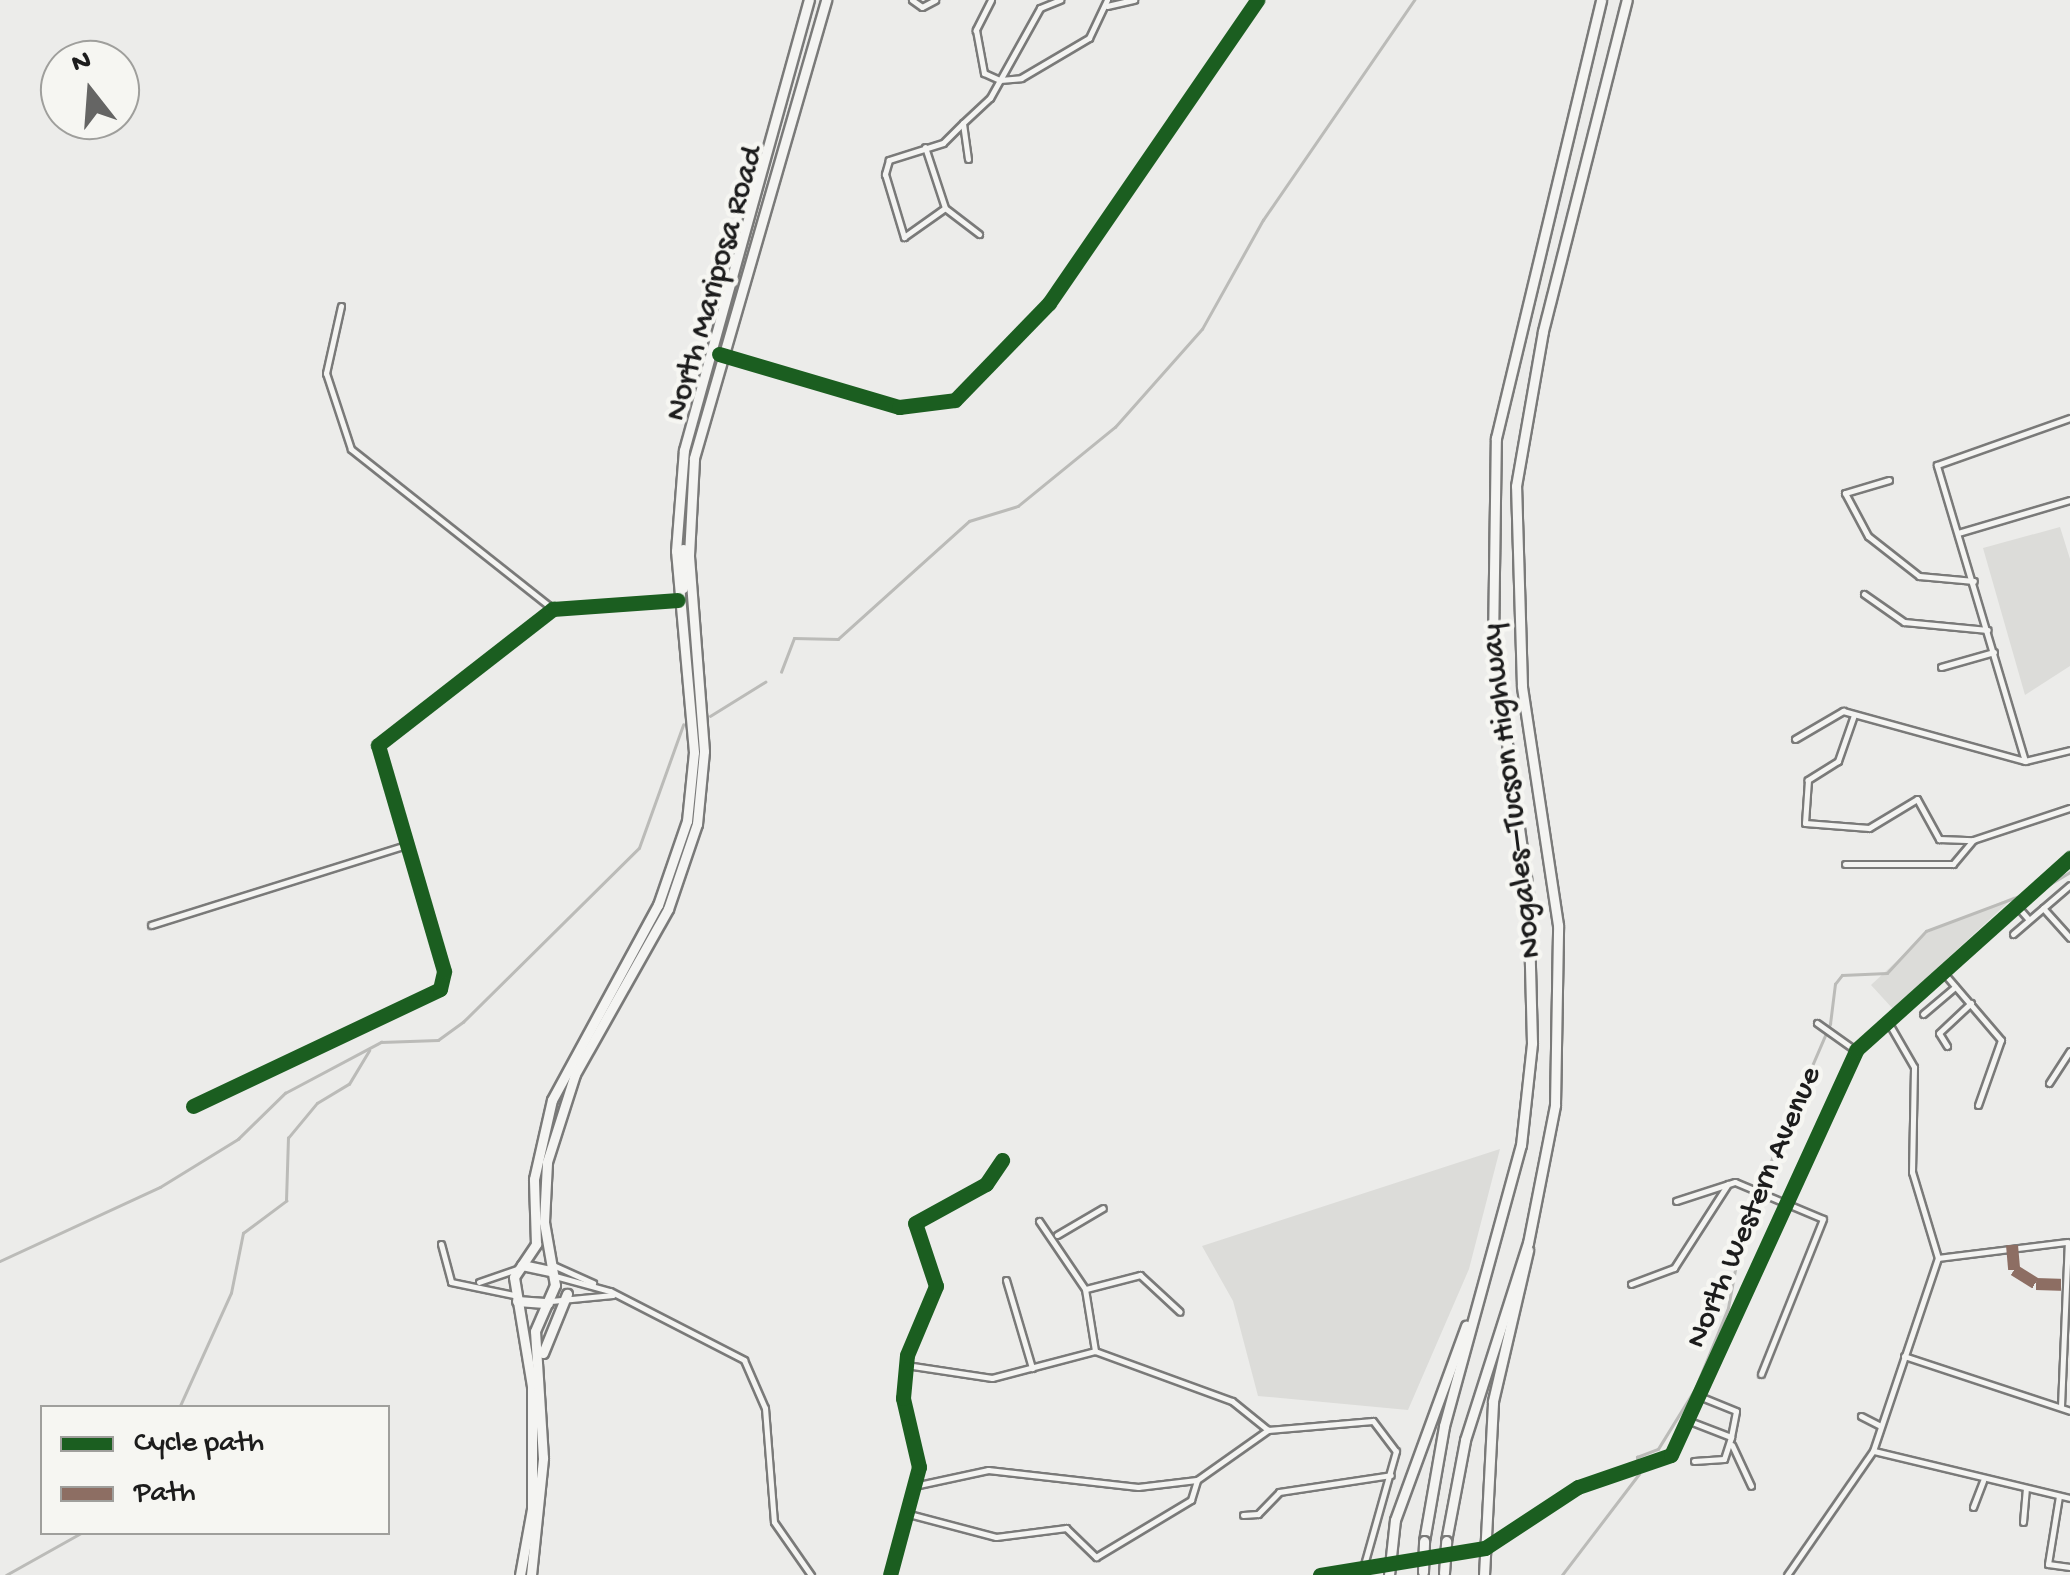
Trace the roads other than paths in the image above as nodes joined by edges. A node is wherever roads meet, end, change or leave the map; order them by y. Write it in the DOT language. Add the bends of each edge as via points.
graph roads {
  1 [pos="812,0"];
  2 [pos="826,0"];
  3 [pos="912,0"];
  4 [pos="934,0"];
  5 [pos="991,0"];
  6 [pos="1060,0"];
  7 [pos="1134,0"];
  8 [pos="1257,0"];
  9 [pos="1627,0"];
  10 [pos="1601,1"];
  11 [pos="1107,3"];
  12 [pos="1000,80"];
  13 [pos="963,123"];
  14 [pos="925,147"];
  15 [pos="968,159"];
  16 [pos="945,208"];
  17 [pos="979,234"];
  18 [pos="734,261"];
  19 [pos="341,306"];
  20 [pos="719,354"];
  21 [pos="2070,418"];
  22 [pos="691,442"];
  23 [pos="1890,480"];
  24 [pos="2070,500"];
  25 [pos="1958,534"];
  26 [pos="1974,581"];
  27 [pos="1864,594"];
  28 [pos="678,600"];
  29 [pos="553,609"];
  30 [pos="1988,630"];
  31 [pos="1994,652"];
  32 [pos="1941,667"];
  33 [pos="695,696"];
  34 [pos="1854,715"];
  35 [pos="1795,739"];
  36 [pos="2070,750"];
  37 [pos="2025,760"];
  38 [pos="2070,808"];
  39 [pos="1973,840"];
  40 [pos="406,845"];
  41 [pos="2070,858"];
  42 [pos="1845,864"];
  43 [pos="2070,886"];
  44 [pos="2017,906"];
  45 [pos="2043,908"];
  46 [pos="2029,920"];
  47 [pos="150,925"];
  48 [pos="2013,934"];
  49 [pos="2070,938"];
  50 [pos="1942,971"];
  51 [pos="618,976"];
  52 [pos="1956,986"];
  53 [pos="622,990"];
  54 [pos="1971,1003"];
  55 [pos="1923,1014"];
  56 [pos="1887,1020"];
  57 [pos="1818,1022"];
  58 [pos="1946,1046"];
  59 [pos="1856,1050"];
  60 [pos="2070,1051"];
  61 [pos="571,1056"];
  62 [pos="576,1071"];
  63 [pos="2048,1083"];
  64 [pos="1978,1105"];
  65 [pos="193,1106"];
  66 [pos="544,1128"];
  67 [pos="552,1142"];
  68 [pos="1002,1160"];
  69 [pos="1728,1184"];
  70 [pos="1676,1201"];
  71 [pos="1784,1202"];
  72 [pos="1103,1208"];
  73 [pos="1039,1221"];
  74 [pos="1057,1235"];
  75 [pos="1528,1242"];
  76 [pos="2069,1242"];
  77 [pos="441,1244"];
  78 [pos="1492,1257"];
  79 [pos="1938,1258"];
  80 [pos="521,1266"];
  81 [pos="552,1269"];
  82 [pos="1006,1280"];
  83 [pos="472,1284"];
  84 [pos="1631,1284"];
  85 [pos="605,1289"];
  86 [pos="1085,1289"];
  87 [pos="567,1294"];
  88 [pos="515,1297"];
  89 [pos="621,1298"];
  90 [pos="550,1302"];
  91 [pos="1180,1312"];
  92 [pos="1095,1351"];
  93 [pos="1904,1356"];
  94 [pos="906,1366"];
  95 [pos="1032,1368"];
  96 [pos="1761,1374"];
  97 [pos="542,1385"];
  98 [pos="1703,1398"];
  99 [pos="2061,1406"];
  100 [pos="2070,1411"];
  101 [pos="1860,1416"];
  102 [pos="1692,1422"];
  103 [pos="1881,1426"];
  104 [pos="1268,1430"];
  105 [pos="1732,1437"];
  106 [pos="1732,1445"];
  107 [pos="1872,1450"];
  108 [pos="1694,1461"];
  109 [pos="1391,1475"];
  110 [pos="1198,1480"];
  111 [pos="1983,1481"];
  112 [pos="914,1486"];
  113 [pos="1751,1486"];
  114 [pos="2026,1490"];
  115 [pos="2059,1496"];
  116 [pos="2070,1498"];
  117 [pos="1973,1507"];
  118 [pos="905,1512"];
  119 [pos="1243,1515"];
  120 [pos="2022,1522"];
  121 [pos="1484,1548"];
  122 [pos="1389,1562"];
  123 [pos="1364,1565"];
  124 [pos="2070,1567"];
  125 [pos="1424,1574"];
  126 [pos="1444,1574"];
  127 [pos="520,1575"];
  128 [pos="530,1575"];
  129 [pos="811,1575"];
  130 [pos="890,1575"];
  131 [pos="1320,1575"];
  132 [pos="1389,1575"];
  133 [pos="1484,1575"];
  134 [pos="1787,1575"];
  1 -- 18 [label="highway, North Mariposa Road"];
  2 -- 20 [label="highway, North Mariposa Road"];
  3 -- 4 [label="street"];
  5 -- 12 [label="street" via="976,30 984,73"];
  6 -- 12 [label="street" via="1040,8"];
  7 -- 11 [label="street"];
  8 -- 20 [label="street" via="1049,302 955,400 899,406"];
  9 -- 75 [label="highway, Nogales–Tucson Highway" via="1543,331 1516,486 1522,686 1558,924 1554,1104"];
  10 -- 78 [label="highway, Nogales–Tucson Highway" via="1513,348 1492,487 1493,644 1534,1000 1521,1145"];
  11 -- 12 [label="street" via="1089,38 1021,78"];
  12 -- 13 [label="street"];
  13 -- 14 [label="street"];
  13 -- 15 [label="street"];
  14 -- 16 [label="street"];
  14 -- 16 [label="street" via="888,160 884,174 904,238"];
  16 -- 17 [label="street"];
  18 -- 20 [label="highway"];
  18 -- 22 [label="highway, North Mariposa Road"];
  19 -- 29 [label="street" via="326,372 350,449"];
  20 -- 22 [label="highway"];
  21 -- 25 [label="street" via="1944,458 1937,473"];
  22 -- 28 [label="highway, North Mariposa Road"];
  22 -- 33 [label="highway, North Mariposa Road"];
  23 -- 26 [label="street" via="1850,487 1845,500 1896,565 1936,582"];
  24 -- 25 [label="street"];
  25 -- 26 [label="street"];
  26 -- 30 [label="street"];
  27 -- 30 [label="street" via="1911,624"];
  28 -- 29 [label="street"];
  28 -- 33 [label="highway, North Mariposa Road"];
  29 -- 40 [label="street" via="378,745"];
  30 -- 31 [label="street"];
  31 -- 32 [label="street"];
  31 -- 37 [label="street"];
  33 -- 51 [label="highway, North Mariposa Road" via="694,752 676,860"];
  33 -- 53 [label="highway, North Mariposa Road" via="704,744 687,861"];
  34 -- 35 [label="street" via="1839,711"];
  34 -- 37 [label="street"];
  34 -- 39 [label="street" via="1838,761 1810,775 1802,814 1812,825 1848,830 1920,801 1943,842"];
  36 -- 37 [label="street"];
  38 -- 39 [label="street"];
  39 -- 42 [label="street" via="1953,864"];
  40 -- 47 [label="street"];
  40 -- 65 [label="street" via="444,972 440,989"];
  41 -- 44 [label="street, North Western Avenue"];
  43 -- 45 [label="street"];
  44 -- 46 [label="street"];
  44 -- 50 [label="street, North Western Avenue"];
  45 -- 46 [label="street"];
  45 -- 49 [label="street"];
  46 -- 48 [label="street"];
  50 -- 52 [label="street"];
  50 -- 56 [label="street, North Western Avenue"];
  51 -- 53 [label="highway"];
  51 -- 61 [label="highway, North Mariposa Road"];
  52 -- 54 [label="street"];
  52 -- 55 [label="street"];
  53 -- 62 [label="highway, North Mariposa Road"];
  54 -- 58 [label="street" via="1941,1040"];
  54 -- 64 [label="street" via="2002,1045"];
  56 -- 59 [label="street, North Western Avenue"];
  56 -- 79 [label="street" via="1914,1067 1912,1172"];
  57 -- 59 [label="street"];
  59 -- 71 [label="street, North Western Avenue"];
  60 -- 63 [label="street"];
  61 -- 62 [label="highway"];
  61 -- 66 [label="highway, North Mariposa Road"];
  62 -- 67 [label="highway, North Mariposa Road"];
  66 -- 67 [label="highway"];
  66 -- 80 [label="highway, North Mariposa Road" via="536,1244"];
  67 -- 81 [label="highway, North Mariposa Road" via="543,1198"];
  68 -- 94 [label="street" via="986,1184 916,1223 936,1286"];
  69 -- 70 [label="street"];
  69 -- 71 [label="street"];
  69 -- 84 [label="street" via="1674,1268"];
  71 -- 96 [label="street" via="1814,1213 1823,1228"];
  71 -- 98 [label="street, North Western Avenue"];
  72 -- 74 [label="street"];
  73 -- 74 [label="street"];
  74 -- 86 [label="street"];
  75 -- 121 [label="highway" via="1493,1401"];
  75 -- 126 [label="highway, Nogales–Tucson Highway, bridge" via="1465,1440"];
  76 -- 79 [label="street"];
  76 -- 99 [label="street"];
  77 -- 83 [label="street" via="447,1278"];
  78 -- 122 [label="highway" via="1406,1485"];
  78 -- 125 [label="highway, Nogales–Tucson Highway, bridge" via="1437,1453"];
  79 -- 93 [label="street"];
  80 -- 81 [label="highway"];
  80 -- 83 [label="street"];
  80 -- 88 [label="highway, North Mariposa Road"];
  81 -- 85 [label="street"];
  81 -- 85 [label="street"];
  81 -- 90 [label="highway, North Mariposa Road"];
  82 -- 95 [label="street"];
  83 -- 88 [label="street"];
  85 -- 89 [label="street"];
  86 -- 91 [label="street" via="1140,1275"];
  86 -- 92 [label="street"];
  87 -- 89 [label="street"];
  87 -- 90 [label="street"];
  87 -- 97 [label="highway" via="545,1330"];
  88 -- 90 [label="highway" via="531,1308"];
  88 -- 127 [label="highway, North Mariposa Road" via="530,1358 533,1438"];
  89 -- 129 [label="street" via="734,1350 754,1374 766,1408 769,1505"];
  90 -- 97 [label="highway, North Mariposa Road" via="535,1331"];
  92 -- 95 [label="street"];
  92 -- 104 [label="street" via="1232,1401"];
  93 -- 99 [label="street"];
  93 -- 103 [label="street"];
  94 -- 95 [label="street" via="992,1378"];
  94 -- 112 [label="street"];
  97 -- 128 [label="highway, North Mariposa Road"];
  98 -- 102 [label="street, North Western Avenue"];
  98 -- 105 [label="street" via="1736,1411"];
  99 -- 100 [label="street"];
  101 -- 103 [label="street"];
  102 -- 105 [label="street"];
  102 -- 121 [label="street, North Western Avenue" via="1663,1461 1578,1488"];
  103 -- 107 [label="street"];
  104 -- 109 [label="street" via="1373,1421 1394,1443"];
  104 -- 110 [label="street"];
  105 -- 106 [label="street"];
  106 -- 108 [label="street" via="1720,1462"];
  106 -- 113 [label="street"];
  107 -- 111 [label="street"];
  107 -- 134 [label="street"];
  109 -- 119 [label="street" via="1279,1492 1258,1514"];
  109 -- 123 [label="street"];
  110 -- 112 [label="street" via="1138,1488 988,1470"];
  110 -- 118 [label="street" via="1190,1500 1096,1557 1066,1528 996,1537"];
  111 -- 114 [label="street"];
  111 -- 117 [label="street"];
  112 -- 118 [label="street"];
  114 -- 115 [label="street"];
  114 -- 120 [label="street"];
  115 -- 116 [label="street"];
  115 -- 124 [label="street" via="2049,1558 2054,1570"];
  118 -- 130 [label="street"];
  121 -- 122 [label="street"];
  121 -- 133 [label="highway"];
  122 -- 123 [label="street"];
  122 -- 132 [label="highway"];
  123 -- 131 [label="street"];
}
